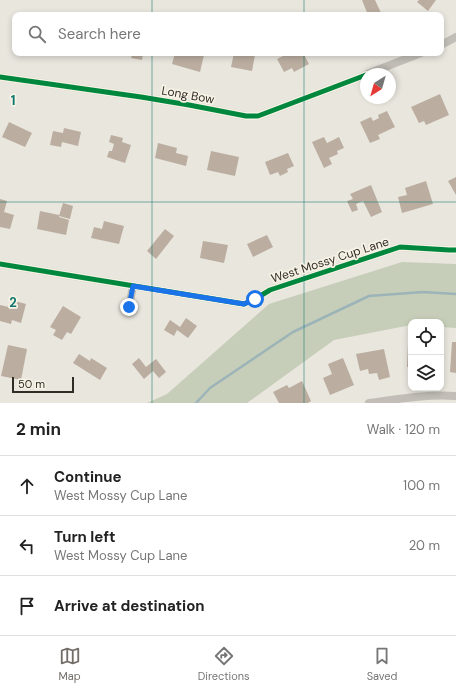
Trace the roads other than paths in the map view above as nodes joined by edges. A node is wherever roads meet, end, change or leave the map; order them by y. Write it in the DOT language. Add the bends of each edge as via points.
graph roads {
  1 [pos="456,37"];
  2 [pos="444,43"];
  3 [pos="414,56"];
  4 [pos="383,68"];
  5 [pos="0,77"];
  6 [pos="360,77"];
  7 [pos="456,250"];
  8 [pos="0,264"];
  9 [pos="133,286"];
  10 [pos="129,307"];
  11 [pos="456,396"];
  12 [pos="369,403"];
  1 -- 2 [label="street"];
  3 -- 4 [label="street, Long Bow"];
  5 -- 6 [label="street, Long Bow" via="258,116"];
  7 -- 9 [label="street, West Mossy Cup Lane" via="400,247 270,290 244,304"];
  8 -- 9 [label="street, West Mossy Cup Lane"];
  9 -- 10 [label="street"];
  11 -- 12 [label="street" via="410,397"];
}
